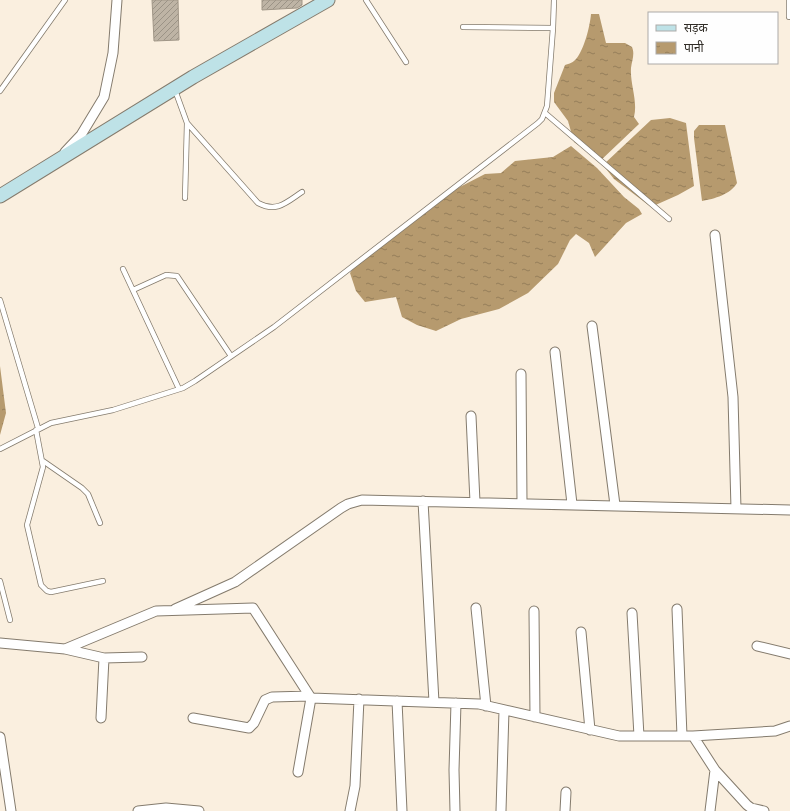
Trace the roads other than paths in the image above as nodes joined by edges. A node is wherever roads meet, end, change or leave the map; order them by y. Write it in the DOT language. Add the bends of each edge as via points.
graph roads {
  1 [pos="65,0"];
  2 [pos="117,0"];
  3 [pos="328,0"];
  4 [pos="366,0"];
  5 [pos="554,0"];
  6 [pos="789,0"];
  7 [pos="789,17"];
  8 [pos="463,27"];
  9 [pos="554,28"];
  10 [pos="406,62"];
  11 [pos="175,88"];
  12 [pos="0,91"];
  13 [pos="545,113"];
  14 [pos="187,123"];
  15 [pos="55,162"];
  16 [pos="302,192"];
  17 [pos="0,196"];
  18 [pos="185,198"];
  19 [pos="669,219"];
  20 [pos="715,235"];
  21 [pos="123,269"];
  22 [pos="133,290"];
  23 [pos="0,300"];
  24 [pos="592,326"];
  25 [pos="554,352"];
  26 [pos="231,356"];
  27 [pos="521,374"];
  28 [pos="179,389"];
  29 [pos="471,416"];
  30 [pos="37,429"];
  31 [pos="0,449"];
  32 [pos="43,461"];
  33 [pos="423,501"];
  34 [pos="474,502"];
  35 [pos="522,503"];
  36 [pos="572,504"];
  37 [pos="615,505"];
  38 [pos="736,509"];
  39 [pos="790,510"];
  40 [pos="100,523"];
  41 [pos="0,581"];
  42 [pos="103,581"];
  43 [pos="476,608"];
  44 [pos="677,609"];
  45 [pos="170,611"];
  46 [pos="534,611"];
  47 [pos="632,614"];
  48 [pos="10,620"];
  49 [pos="581,632"];
  50 [pos="0,643"];
  51 [pos="757,646"];
  52 [pos="65,649"];
  53 [pos="790,654"];
  54 [pos="142,657"];
  55 [pos="104,658"];
  56 [pos="310,697"];
  57 [pos="359,699"];
  58 [pos="397,701"];
  59 [pos="434,702"];
  60 [pos="456,703"];
  61 [pos="486,706"];
  62 [pos="504,710"];
  63 [pos="535,717"];
  64 [pos="101,718"];
  65 [pos="193,718"];
  66 [pos="790,726"];
  67 [pos="590,730"];
  68 [pos="639,736"];
  69 [pos="682,736"];
  70 [pos="693,736"];
  71 [pos="0,737"];
  72 [pos="715,770"];
  73 [pos="298,772"];
  74 [pos="566,792"];
  75 [pos="11,811"];
  76 [pos="138,811"];
  77 [pos="199,811"];
  78 [pos="350,811"];
  79 [pos="402,811"];
  80 [pos="455,811"];
  81 [pos="501,811"];
  82 [pos="565,811"];
  83 [pos="710,811"];
  84 [pos="764,811"];
  1 -- 12 [label="lane"];
  2 -- 15 [label="street" via="114,53 104,97 81,135"];
  3 -- 11 [label="street"];
  4 -- 10 [label="lane"];
  5 -- 9 [label="lane"];
  6 -- 7 [label="lane"];
  8 -- 9 [label="lane"];
  9 -- 13 [label="lane"];
  11 -- 14 [label="lane"];
  11 -- 15 [label="street"];
  13 -- 19 [label="lane"];
  13 -- 26 [label="lane" via="538,123 498,154 274,327"];
  14 -- 16 [label="lane" via="258,203 273,208"];
  14 -- 18 [label="lane"];
  15 -- 17 [label="street"];
  20 -- 38 [label="street" via="733,397"];
  21 -- 22 [label="lane"];
  22 -- 26 [label="lane" via="166,275 177,276"];
  22 -- 28 [label="lane"];
  23 -- 30 [label="lane"];
  24 -- 37 [label="street"];
  25 -- 36 [label="street"];
  26 -- 28 [label="lane" via="196,381"];
  27 -- 35 [label="street"];
  28 -- 30 [label="lane" via="113,410 51,423"];
  29 -- 34 [label="street"];
  30 -- 31 [label="lane"];
  30 -- 32 [label="lane"];
  32 -- 40 [label="lane" via="82,488 92,502"];
  32 -- 42 [label="lane" via="27,525 41,585 51,592"];
  33 -- 34 [label="street"];
  33 -- 45 [label="street" via="362,500 348,504 235,582"];
  33 -- 59 [label="street"];
  34 -- 35 [label="street"];
  35 -- 36 [label="street"];
  36 -- 37 [label="street"];
  37 -- 38 [label="street"];
  38 -- 39 [label="street"];
  41 -- 48 [label="lane"];
  43 -- 61 [label="street"];
  44 -- 69 [label="street"];
  45 -- 52 [label="street" via="156,611"];
  45 -- 56 [label="street" via="252,608"];
  46 -- 63 [label="street"];
  47 -- 68 [label="street"];
  49 -- 67 [label="street"];
  50 -- 52 [label="street"];
  51 -- 53 [label="street"];
  52 -- 55 [label="street"];
  54 -- 55 [label="street"];
  55 -- 64 [label="street"];
  56 -- 57 [label="street"];
  56 -- 65 [label="street" via="272,697 265,700 254,724 249,728"];
  56 -- 73 [label="street"];
  57 -- 58 [label="street"];
  57 -- 78 [label="street" via="355,786"];
  58 -- 59 [label="street"];
  58 -- 79 [label="street"];
  59 -- 60 [label="street"];
  60 -- 61 [label="street"];
  60 -- 80 [label="street"];
  61 -- 62 [label="street"];
  62 -- 63 [label="street"];
  62 -- 81 [label="street"];
  63 -- 67 [label="street"];
  66 -- 70 [label="street" via="774,731"];
  67 -- 68 [label="street" via="619,736"];
  68 -- 69 [label="street"];
  69 -- 70 [label="street"];
  70 -- 72 [label="street"];
  71 -- 75 [label="street"];
  72 -- 83 [label="street"];
  72 -- 84 [label="street" via="746,805"];
  74 -- 82 [label="street"];
  76 -- 77 [label="street" via="166,808"];
}
